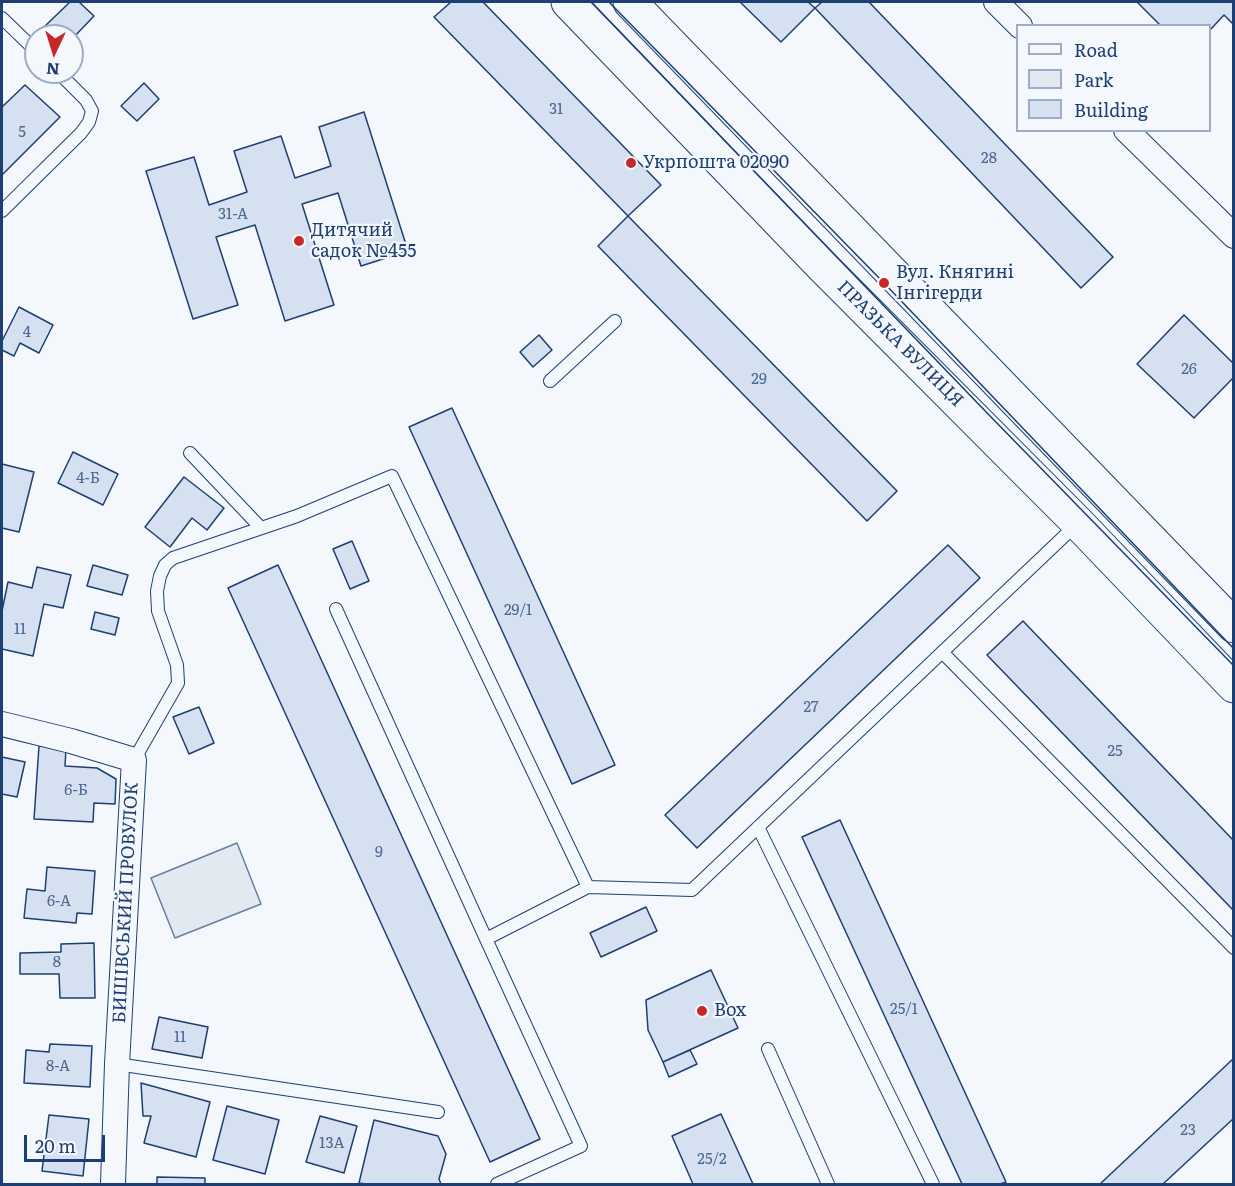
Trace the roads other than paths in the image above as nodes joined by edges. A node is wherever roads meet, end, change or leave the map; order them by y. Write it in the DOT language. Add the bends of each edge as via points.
graph roads {
  1 [pos="568,2"];
  2 [pos="630,2"];
  3 [pos="996,2"];
  4 [pos="2,18"];
  5 [pos="1018,24"];
  6 [pos="24,39"];
  7 [pos="70,84"];
  8 [pos="1128,132"];
  9 [pos="2,211"];
  10 [pos="1233,237"];
  11 [pos="615,321"];
  12 [pos="550,381"];
  13 [pos="190,453"];
  14 [pos="1078,523"];
  15 [pos="261,528"];
  16 [pos="336,609"];
  17 [pos="1233,626"];
  18 [pos="942,652"];
  19 [pos="1233,686"];
  20 [pos="2,724"];
  21 [pos="134,760"];
  22 [pos="758,827"];
  23 [pos="588,887"];
  24 [pos="486,939"];
  25 [pos="1233,948"];
  26 [pos="768,1049"];
  27 [pos="117,1064"];
  28 [pos="438,1112"];
  29 [pos="113,1185"];
  30 [pos="497,1185"];
  31 [pos="828,1185"];
  32 [pos="933,1185"];
  1 -- 14 [label="street, ПРАЗЬКА ВУЛИЦЯ" via="821,265"];
  2 -- 17 [label="street"];
  3 -- 5 [label="street"];
  4 -- 6 [label="lane"];
  7 -- 9 [label="lane" via="92,111 89,122"];
  8 -- 10 [label="street"];
  11 -- 12 [label="lane"];
  13 -- 15 [label="lane"];
  14 -- 18 [label="lane"];
  14 -- 19 [label="street, ПРАЗЬКА ВУЛИЦЯ"];
  15 -- 21 [label="lane" via="173,558 165,565 160,576 158,611 177,665 177,682"];
  15 -- 23 [label="lane" via="392,476"];
  16 -- 24 [label="lane"];
  18 -- 22 [label="lane"];
  18 -- 25 [label="lane"];
  20 -- 21 [label="street, БИШІВСЬКИЙ ПРОВУЛОК"];
  21 -- 27 [label="street, БИШІВСЬКИЙ ПРОВУЛОК"];
  22 -- 23 [label="lane" via="692,890"];
  22 -- 32 [label="lane"];
  23 -- 24 [label="lane"];
  24 -- 30 [label="lane" via="581,1146"];
  26 -- 31 [label="lane"];
  27 -- 28 [label="lane"];
  27 -- 29 [label="street, БИШІВСЬКИЙ ПРОВУЛОК"];
}
